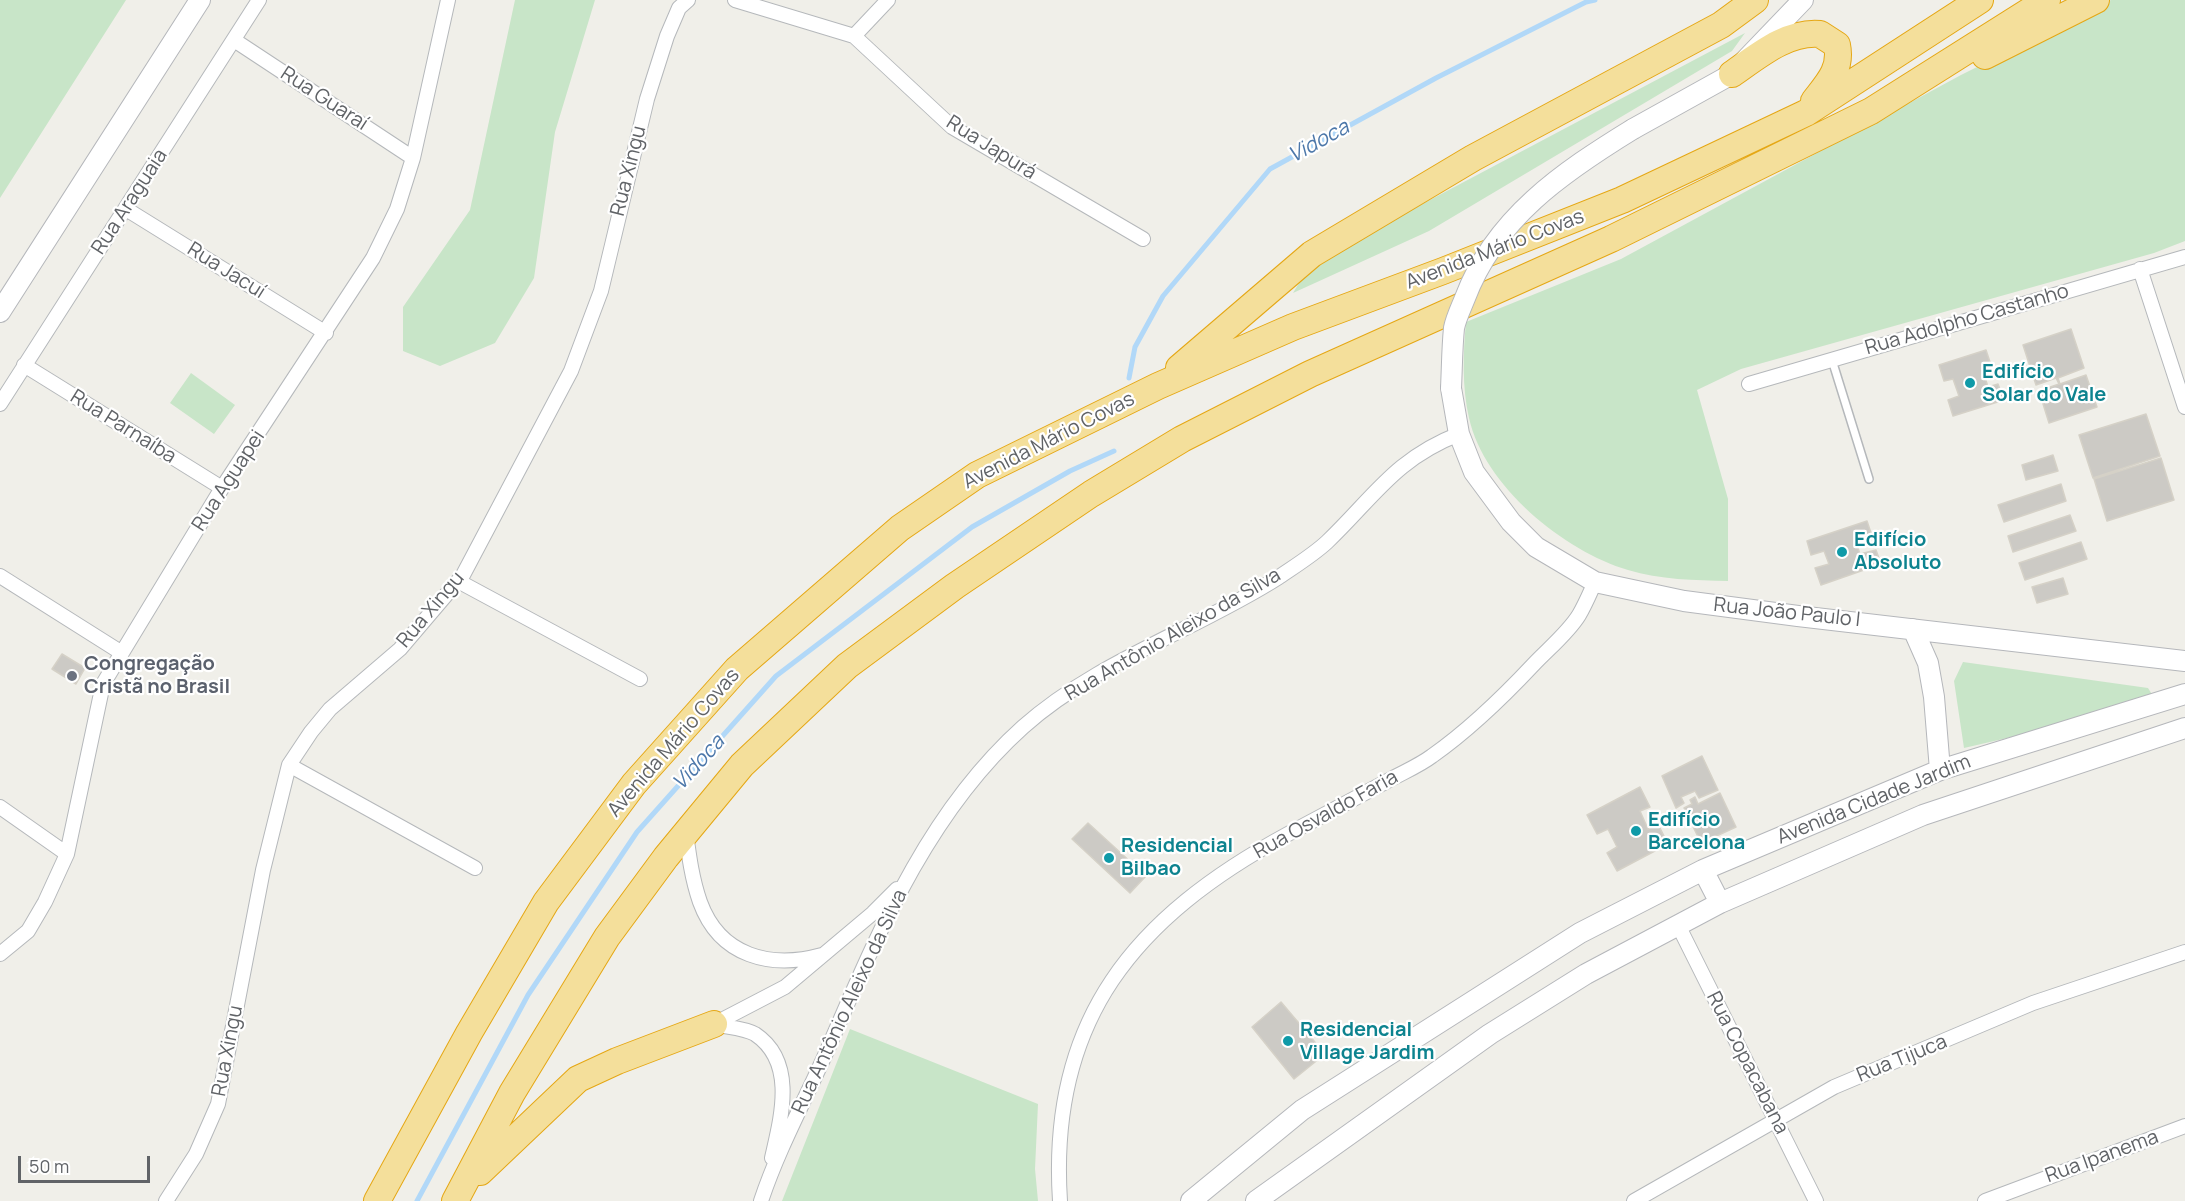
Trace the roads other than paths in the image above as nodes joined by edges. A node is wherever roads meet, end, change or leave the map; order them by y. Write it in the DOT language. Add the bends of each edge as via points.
graph roads {
  1 [pos="200,0"];
  2 [pos="259,0"];
  3 [pos="448,0"];
  4 [pos="688,0"];
  5 [pos="735,0"];
  6 [pos="888,0"];
  7 [pos="1755,0"];
  8 [pos="1803,0"];
  9 [pos="1980,0"];
  10 [pos="2047,0"];
  11 [pos="2096,0"];
  12 [pos="854,36"];
  13 [pos="234,40"];
  14 [pos="1732,74"];
  15 [pos="1871,111"];
  16 [pos="1806,113"];
  17 [pos="413,158"];
  18 [pos="126,209"];
  19 [pos="1143,239"];
  20 [pos="2185,257"];
  21 [pos="2140,269"];
  22 [pos="0,312"];
  23 [pos="326,333"];
  24 [pos="1832,360"];
  25 [pos="24,365"];
  26 [pos="1749,384"];
  27 [pos="1158,386"];
  28 [pos="0,404"];
  29 [pos="2185,408"];
  30 [pos="1459,434"];
  31 [pos="1869,479"];
  32 [pos="222,488"];
  33 [pos="0,576"];
  34 [pos="458,581"];
  35 [pos="1595,582"];
  36 [pos="1913,629"];
  37 [pos="122,653"];
  38 [pos="2185,661"];
  39 [pos="640,679"];
  40 [pos="2185,694"];
  41 [pos="2185,728"];
  42 [pos="289,765"];
  43 [pos="1940,770"];
  44 [pos="0,807"];
  45 [pos="686,833"];
  46 [pos="66,854"];
  47 [pos="475,868"];
  48 [pos="1703,870"];
  49 [pos="907,879"];
  50 [pos="1720,903"];
  51 [pos="1678,925"];
  52 [pos="2185,952"];
  53 [pos="827,953"];
  54 [pos="0,954"];
  55 [pos="714,1024"];
  56 [pos="1776,1122"];
  57 [pos="2185,1126"];
  58 [pos="762,1197"];
  59 [pos="171,1199"];
  60 [pos="455,1200"];
  61 [pos="377,1201"];
  62 [pos="1060,1201"];
  63 [pos="1191,1201"];
  64 [pos="1256,1201"];
  65 [pos="1634,1201"];
  66 [pos="1816,1201"];
  67 [pos="1985,1201"];
  1 -- 22 [label="main road"];
  2 -- 13 [label="street, Rua Araguaia"];
  3 -- 17 [label="street, Rua Aguapei"];
  4 -- 34 [label="street, Rua Xingu" via="679,8 667,36 646,99 601,291 571,371"];
  5 -- 12 [label="street"];
  6 -- 12 [label="street"];
  7 -- 27 [label="highway" via="1721,25 1473,158 1312,254"];
  8 -- 14 [label="main road"];
  9 -- 16 [label="highway, Avenida Mário Covas"];
  10 -- 15 [label="highway, Avenida Mário Covas"];
  11 -- 15 [label="highway"];
  12 -- 19 [label="street, Rua Japurá" via="952,127"];
  13 -- 17 [label="street, Rua Guaraí"];
  13 -- 18 [label="street, Rua Araguaia"];
  14 -- 16 [label="highway" via="1771,47 1792,38 1810,33 1828,38 1837,45 1837,68"];
  14 -- 30 [label="main road, Rua João Paulo I, bridge" via="1578,163 1529,203 1484,255 1455,326 1451,388"];
  15 -- 45 [label="highway, Avenida Mário Covas" via="1611,239 1310,374 1182,439 1091,494 955,586 848,666 742,765"];
  16 -- 27 [label="highway, Avenida Mário Covas" via="1622,200 1293,327"];
  17 -- 23 [label="street, Rua Aguapei" via="398,209"];
  18 -- 23 [label="street, Rua Jacuí"];
  18 -- 25 [label="street, Rua Araguaia"];
  20 -- 21 [label="street, Rua Adolpho Castanho"];
  21 -- 24 [label="street, Rua Adolpho Castanho"];
  21 -- 29 [label="street"];
  23 -- 32 [label="street, Rua Aguapei"];
  24 -- 26 [label="street, Rua Adolpho Castanho"];
  24 -- 31 [label="lane"];
  25 -- 28 [label="street, Rua Araguaia"];
  25 -- 32 [label="street, Rua Parnaíba"];
  27 -- 61 [label="highway, Avenida Mário Covas" via="977,475 900,528 737,669 634,784 546,902"];
  30 -- 35 [label="main road, Rua João Paulo I" via="1474,472 1511,522 1536,547"];
  30 -- 49 [label="street, Rua Antônio Aleixo da Silva" via="1411,458 1325,543 1277,578 1076,688 1024,726 975,775 923,848"];
  32 -- 37 [label="street, Rua Aguapei"];
  33 -- 37 [label="street"];
  34 -- 39 [label="street"];
  34 -- 42 [label="street, Rua Xingu" via="400,649 330,709"];
  35 -- 36 [label="main road, Rua João Paulo I" via="1684,601"];
  35 -- 62 [label="street, Rua Osvaldo Faria" via="1578,616 1503,696 1431,757 1223,872 1178,904 1148,933 1090,1017 1070,1070 1060,1120"];
  36 -- 38 [label="main road, Rua João Paulo I"];
  36 -- 43 [label="main road" via="1928,663"];
  37 -- 46 [label="street, Rua Aguapei" via="103,684"];
  40 -- 43 [label="main road, Avenida Cidade Jardim"];
  41 -- 50 [label="main road, Avenida Cidade Jardim" via="1923,815"];
  42 -- 47 [label="street"];
  42 -- 59 [label="street, Rua Xingu" via="263,870 218,1104"];
  43 -- 48 [label="main road, Avenida Cidade Jardim"];
  44 -- 46 [label="street"];
  45 -- 53 [label="street" via="700,904 714,928 729,943 773,961 797,962"];
  45 -- 60 [label="highway, Avenida Mário Covas" via="607,937 512,1093"];
  46 -- 54 [label="street, Rua Aguapei" via="28,930"];
  48 -- 50 [label="main road"];
  48 -- 63 [label="main road, Avenida Cidade Jardim" via="1580,933 1302,1110"];
  49 -- 53 [label="street"];
  49 -- 58 [label="street, Rua Antônio Aleixo da Silva" via="873,946"];
  50 -- 51 [label="main road, Avenida Cidade Jardim"];
  51 -- 56 [label="street, Rua Copacabana"];
  51 -- 64 [label="main road, Avenida Cidade Jardim" via="1586,974 1490,1034"];
  52 -- 56 [label="street, Rua Tijuca" via="2033,1003 1834,1087"];
  53 -- 55 [label="street" via="785,987"];
  55 -- 58 [label="street" via="754,1034 777,1057 782,1077 781,1121"];
  55 -- 60 [label="highway" via="578,1079 486,1165"];
  56 -- 65 [label="street, Rua Tijuca"];
  56 -- 66 [label="street, Rua Copacabana"];
  57 -- 67 [label="street, Rua Ipanema"];
}
